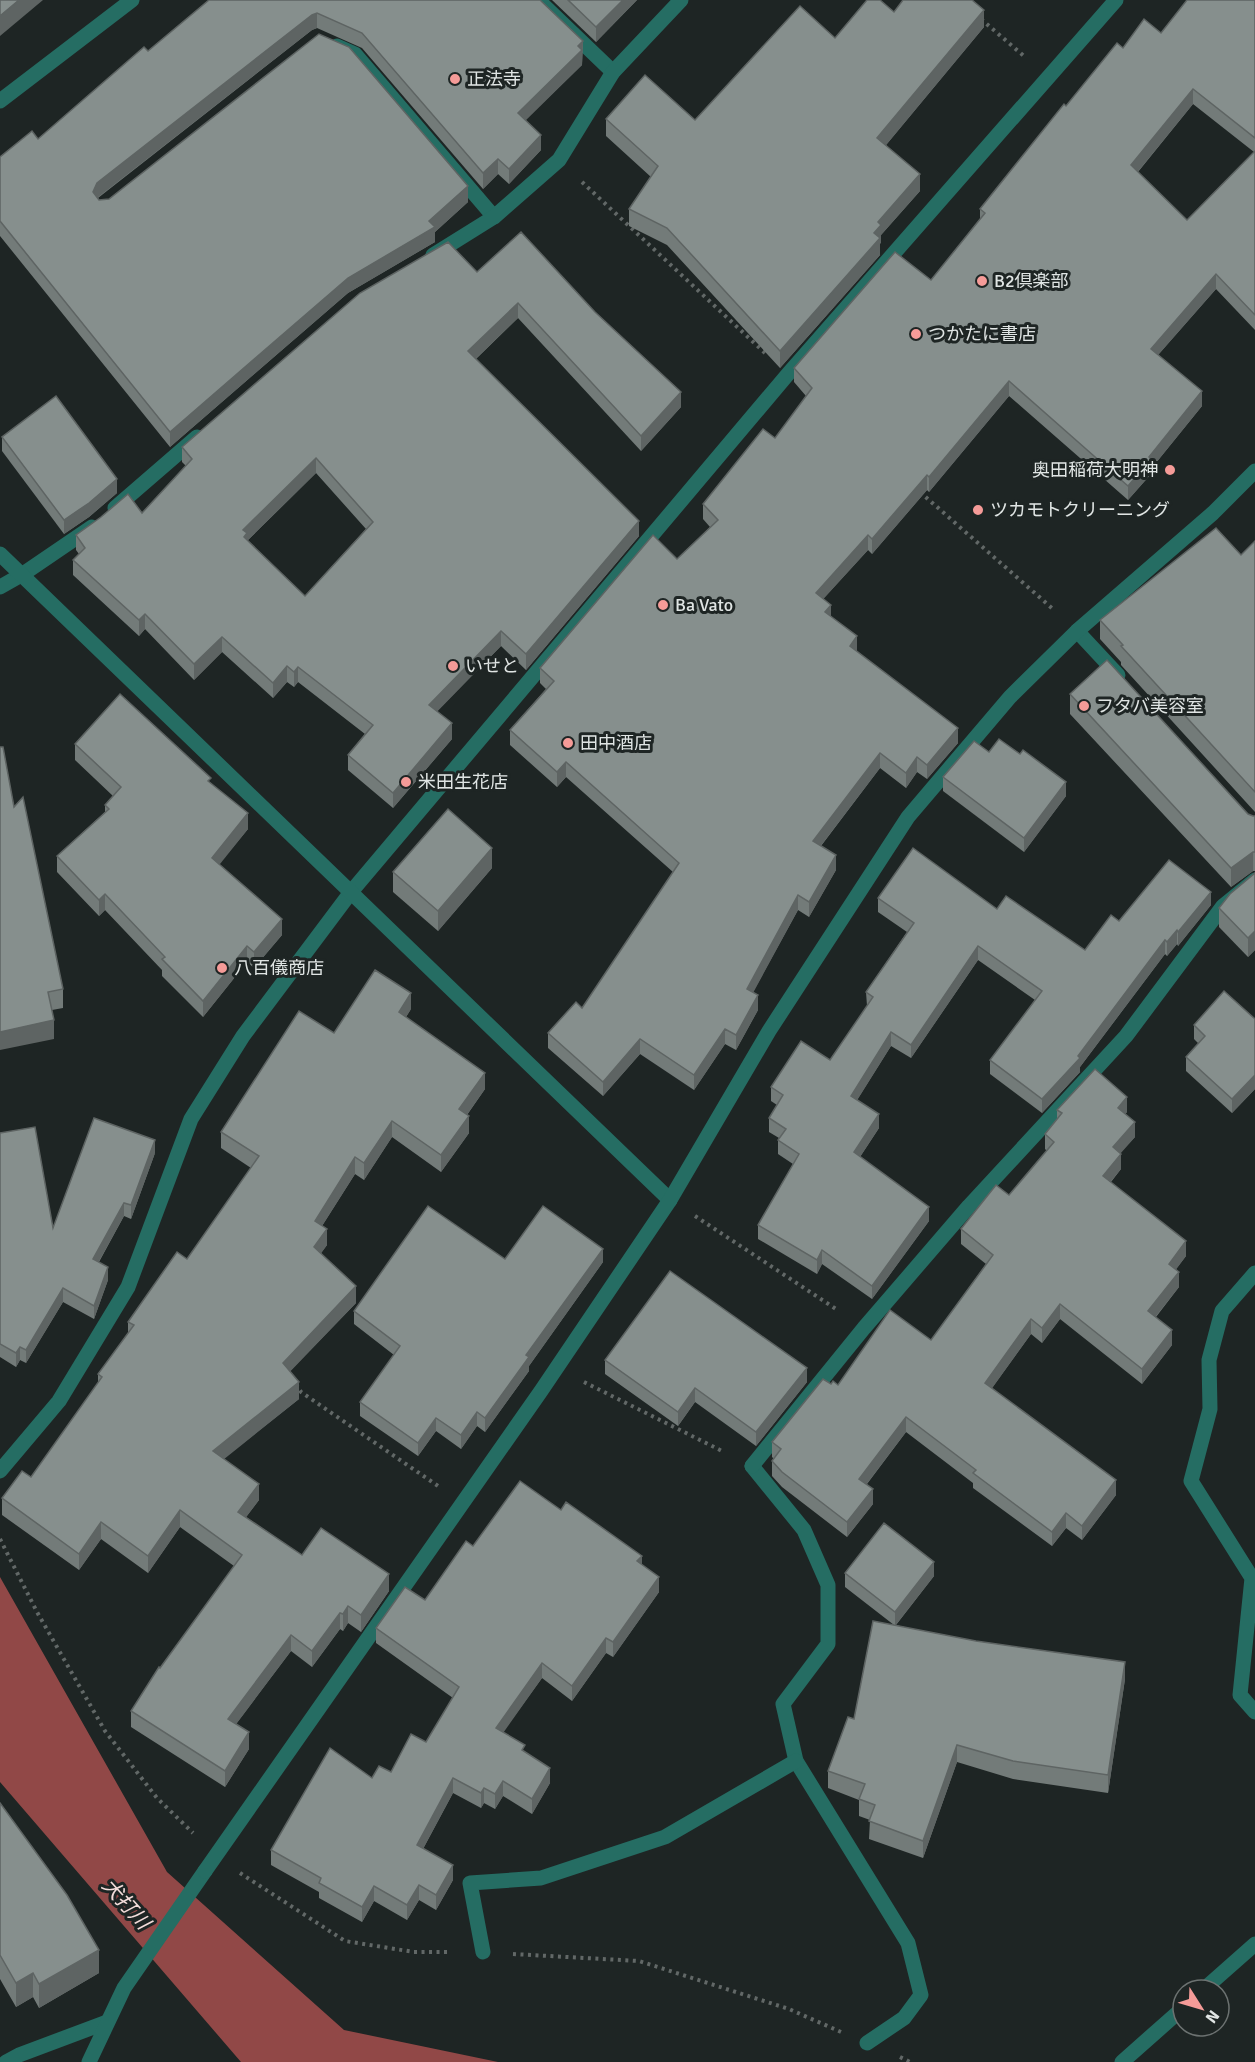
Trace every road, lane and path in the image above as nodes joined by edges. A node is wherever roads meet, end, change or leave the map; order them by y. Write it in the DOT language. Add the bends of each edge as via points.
graph roads {
  1 [pos="132,0"];
  2 [pos="538,0"];
  3 [pos="681,0"];
  4 [pos="1116,0"];
  5 [pos="978,16"];
  6 [pos="328,42"];
  7 [pos="613,72"];
  8 [pos="1048,78"];
  9 [pos="0,100"];
  10 [pos="559,160"];
  11 [pos="494,217"];
  12 [pos="420,263"];
  13 [pos="788,374"];
  14 [pos="212,424"];
  15 [pos="1255,471"];
  16 [pos="919,491"];
  17 [pos="0,554"];
  18 [pos="23,574"];
  19 [pos="0,587"];
  20 [pos="1077,631"];
  21 [pos="1128,686"];
  22 [pos="1255,880"];
  23 [pos="351,892"];
  24 [pos="670,1200"];
  25 [pos="1255,1273"];
  26 [pos="864,1328"];
  27 [pos="557,1368"];
  28 [pos="295,1383"];
  29 [pos="752,1466"];
  30 [pos="0,1471"];
  31 [pos="463,1503"];
  32 [pos="0,1539"];
  33 [pos="1255,1712"];
  34 [pos="796,1761"];
  35 [pos="216,1856"];
  36 [pos="1255,1944"];
  37 [pos="483,1952"];
  38 [pos="1217,1978"];
  39 [pos="1171,2019"];
  40 [pos="107,2022"];
  41 [pos="867,2043"];
  42 [pos="90,2060"];
  43 [pos="6,2062"];
  44 [pos="910,2062"];
  45 [pos="1122,2062"];
  1 -- 9 [label="street"];
  2 -- 7 [label="street"];
  3 -- 7 [label="street"];
  4 -- 8 [label="street"];
  5 -- 8 [label="path"];
  6 -- 11 [label="street" via="355,54"];
  7 -- 10 [label="street"];
  8 -- 13 [label="street"];
  10 -- 11 [label="street"];
  10 -- 13 [label="path"];
  11 -- 12 [label="street"];
  13 -- 23 [label="street"];
  14 -- 18 [label="street" via="95,525"];
  15 -- 20 [label="street" via="1213,513"];
  16 -- 20 [label="path"];
  17 -- 18 [label="street"];
  18 -- 19 [label="street"];
  18 -- 23 [label="street"];
  20 -- 21 [label="street"];
  20 -- 24 [label="street" via="1010,697 908,817 769,1031"];
  22 -- 26 [label="street" via="1222,906 1126,1036 969,1206"];
  23 -- 24 [label="street"];
  23 -- 30 [label="street" via="243,1036 191,1119 128,1287 59,1401"];
  24 -- 26 [label="path"];
  24 -- 27 [label="street"];
  25 -- 33 [label="street" via="1222,1311 1209,1360 1210,1409 1191,1481 1252,1578 1240,1695"];
  26 -- 29 [label="street"];
  27 -- 29 [label="path"];
  27 -- 31 [label="street"];
  28 -- 31 [label="path" via="301,1392"];
  29 -- 34 [label="street" via="804,1530 828,1585 828,1644 783,1704"];
  31 -- 35 [label="street"];
  32 -- 35 [label="path" via="105,1731 158,1798"];
  34 -- 37 [label="street" via="665,1837 542,1878 470,1882"];
  34 -- 41 [label="street" via="908,1943 921,1995 904,2018"];
  35 -- 37 [label="path" via="345,1941 414,1952"];
  35 -- 40 [label="street" via="124,1988"];
  36 -- 38 [label="street"];
  37 -- 41 [label="path" via="639,1961 789,2009"];
  39 -- 45 [label="street"];
  40 -- 42 [label="street"];
  40 -- 43 [label="street"];
  41 -- 44 [label="path"];
}
